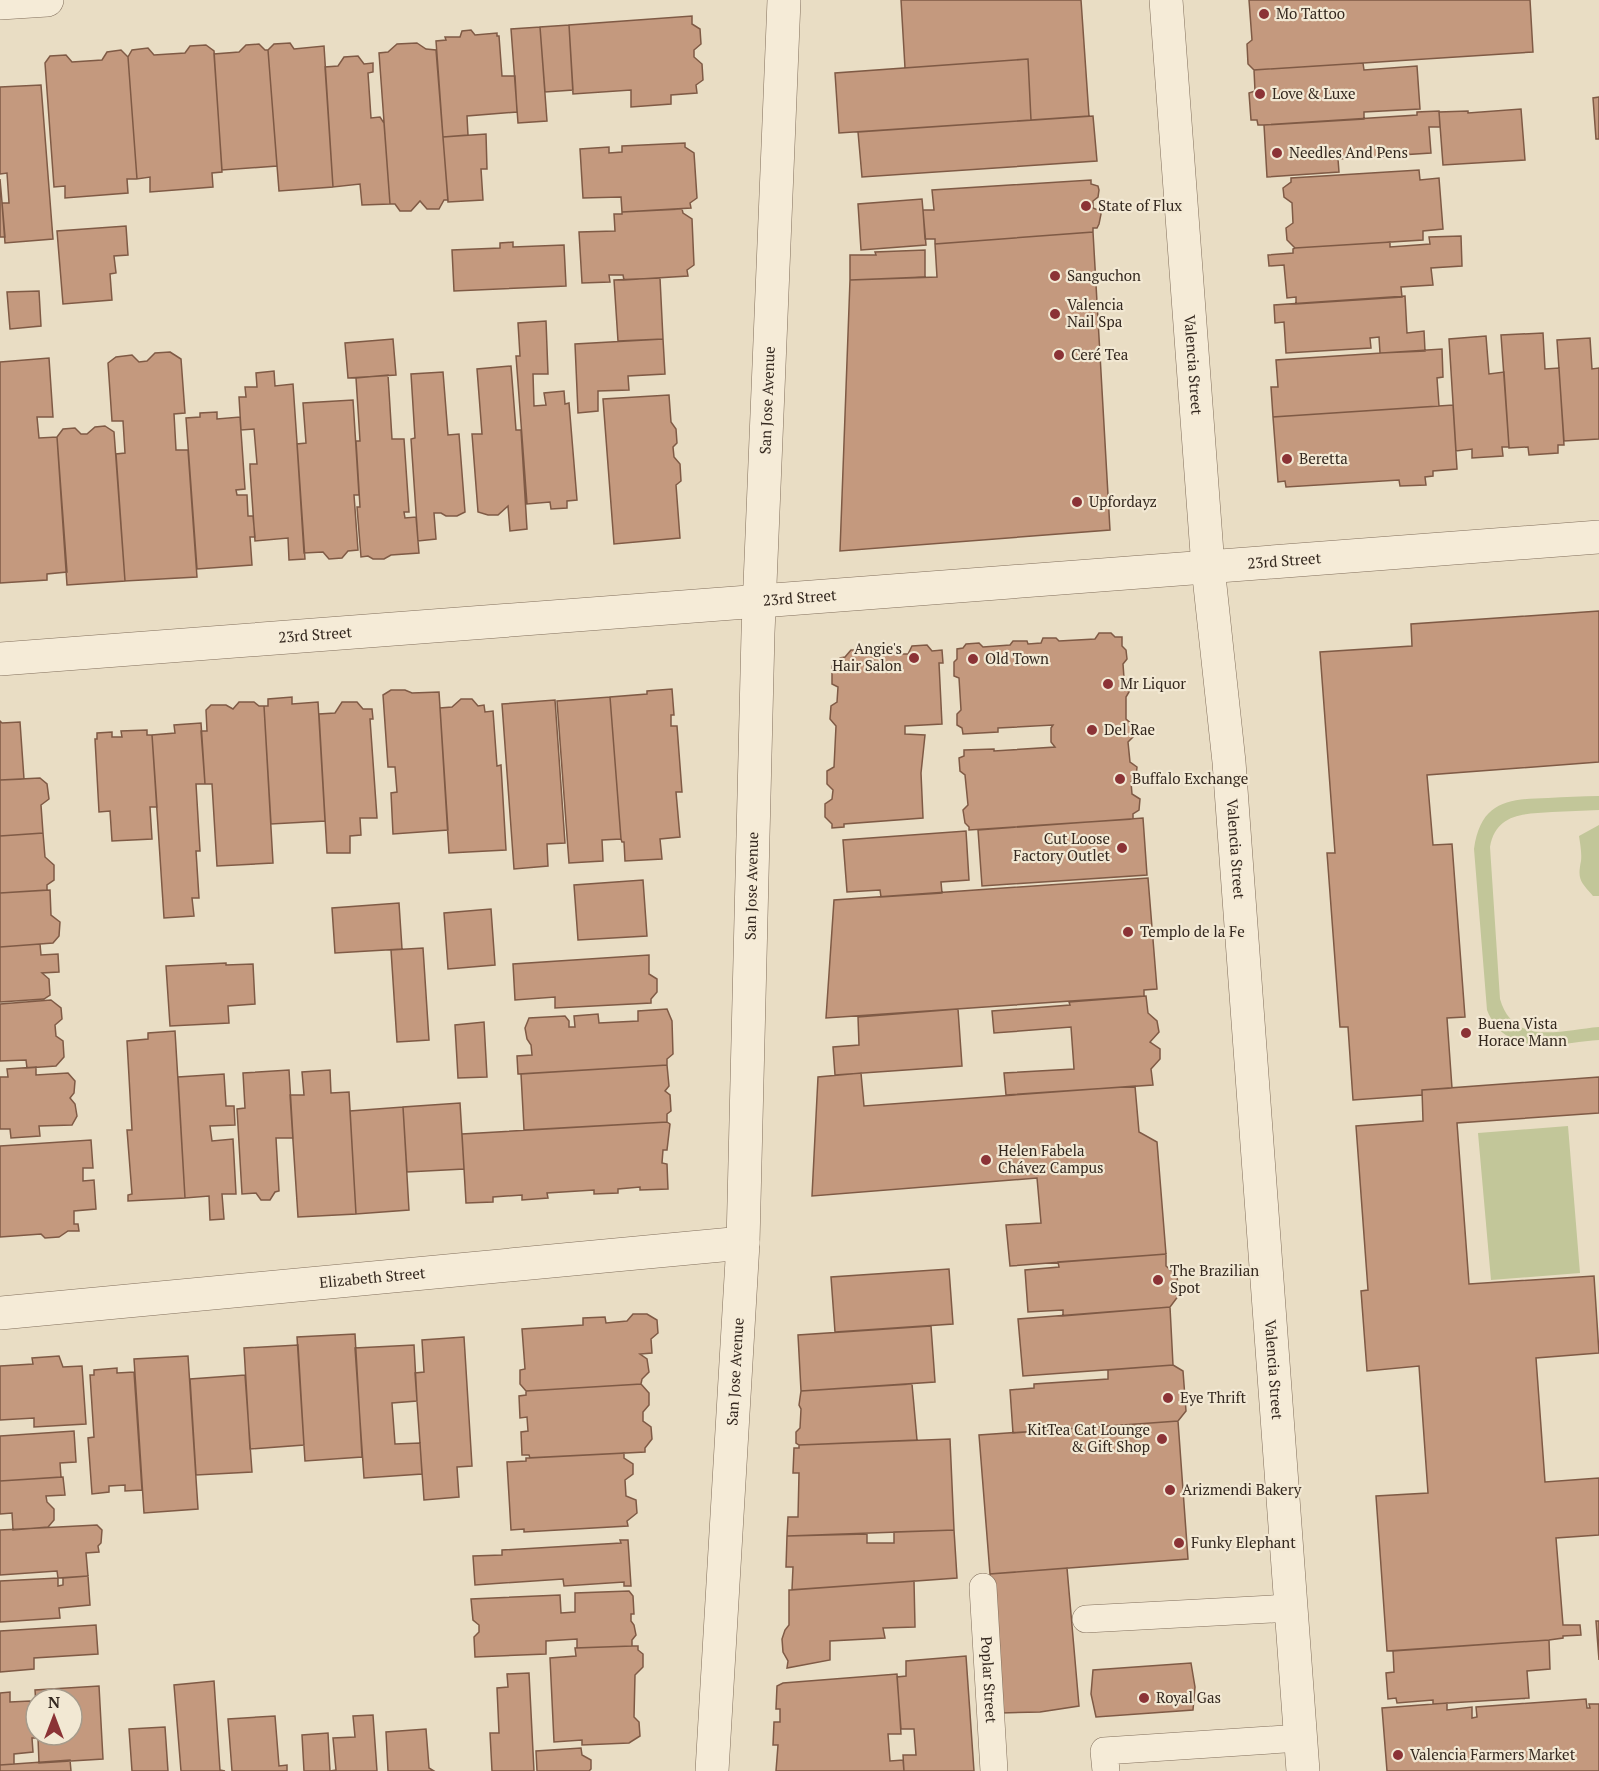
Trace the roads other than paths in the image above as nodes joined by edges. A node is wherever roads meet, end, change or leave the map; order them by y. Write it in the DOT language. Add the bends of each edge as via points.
graph roads {
  1 [pos="47,0"];
  2 [pos="784,0"];
  3 [pos="1166,0"];
  4 [pos="0,3"];
  5 [pos="1599,537"];
  6 [pos="1208,567"];
  7 [pos="759,603"];
  8 [pos="0,659"];
  9 [pos="743,1243"];
  10 [pos="0,1313"];
  11 [pos="983,1587"];
  12 [pos="1291,1608"];
  13 [pos="1086,1619"];
  14 [pos="1300,1737"];
  15 [pos="712,1771"];
  16 [pos="994,1771"];
  17 [pos="1106,1771"];
  18 [pos="1303,1771"];
  1 -- 4 [label="street"];
  2 -- 7 [label="street, San Jose Avenue"];
  3 -- 6 [label="street, Valencia Street"];
  5 -- 6 [label="street, 23rd Street"];
  6 -- 7 [label="street, 23rd Street"];
  6 -- 12 [label="street, Valencia Street" via="1229,762"];
  7 -- 8 [label="street, 23rd Street"];
  7 -- 9 [label="street, San Jose Avenue"];
  9 -- 10 [label="street, Elizabeth Street"];
  9 -- 15 [label="street, San Jose Avenue"];
  11 -- 16 [label="lane, Poplar Street"];
  12 -- 13 [label="lane"];
  12 -- 14 [label="street, Valencia Street"];
  14 -- 17 [label="lane" via="1104,1751"];
  14 -- 18 [label="street, Valencia Street"];
}
